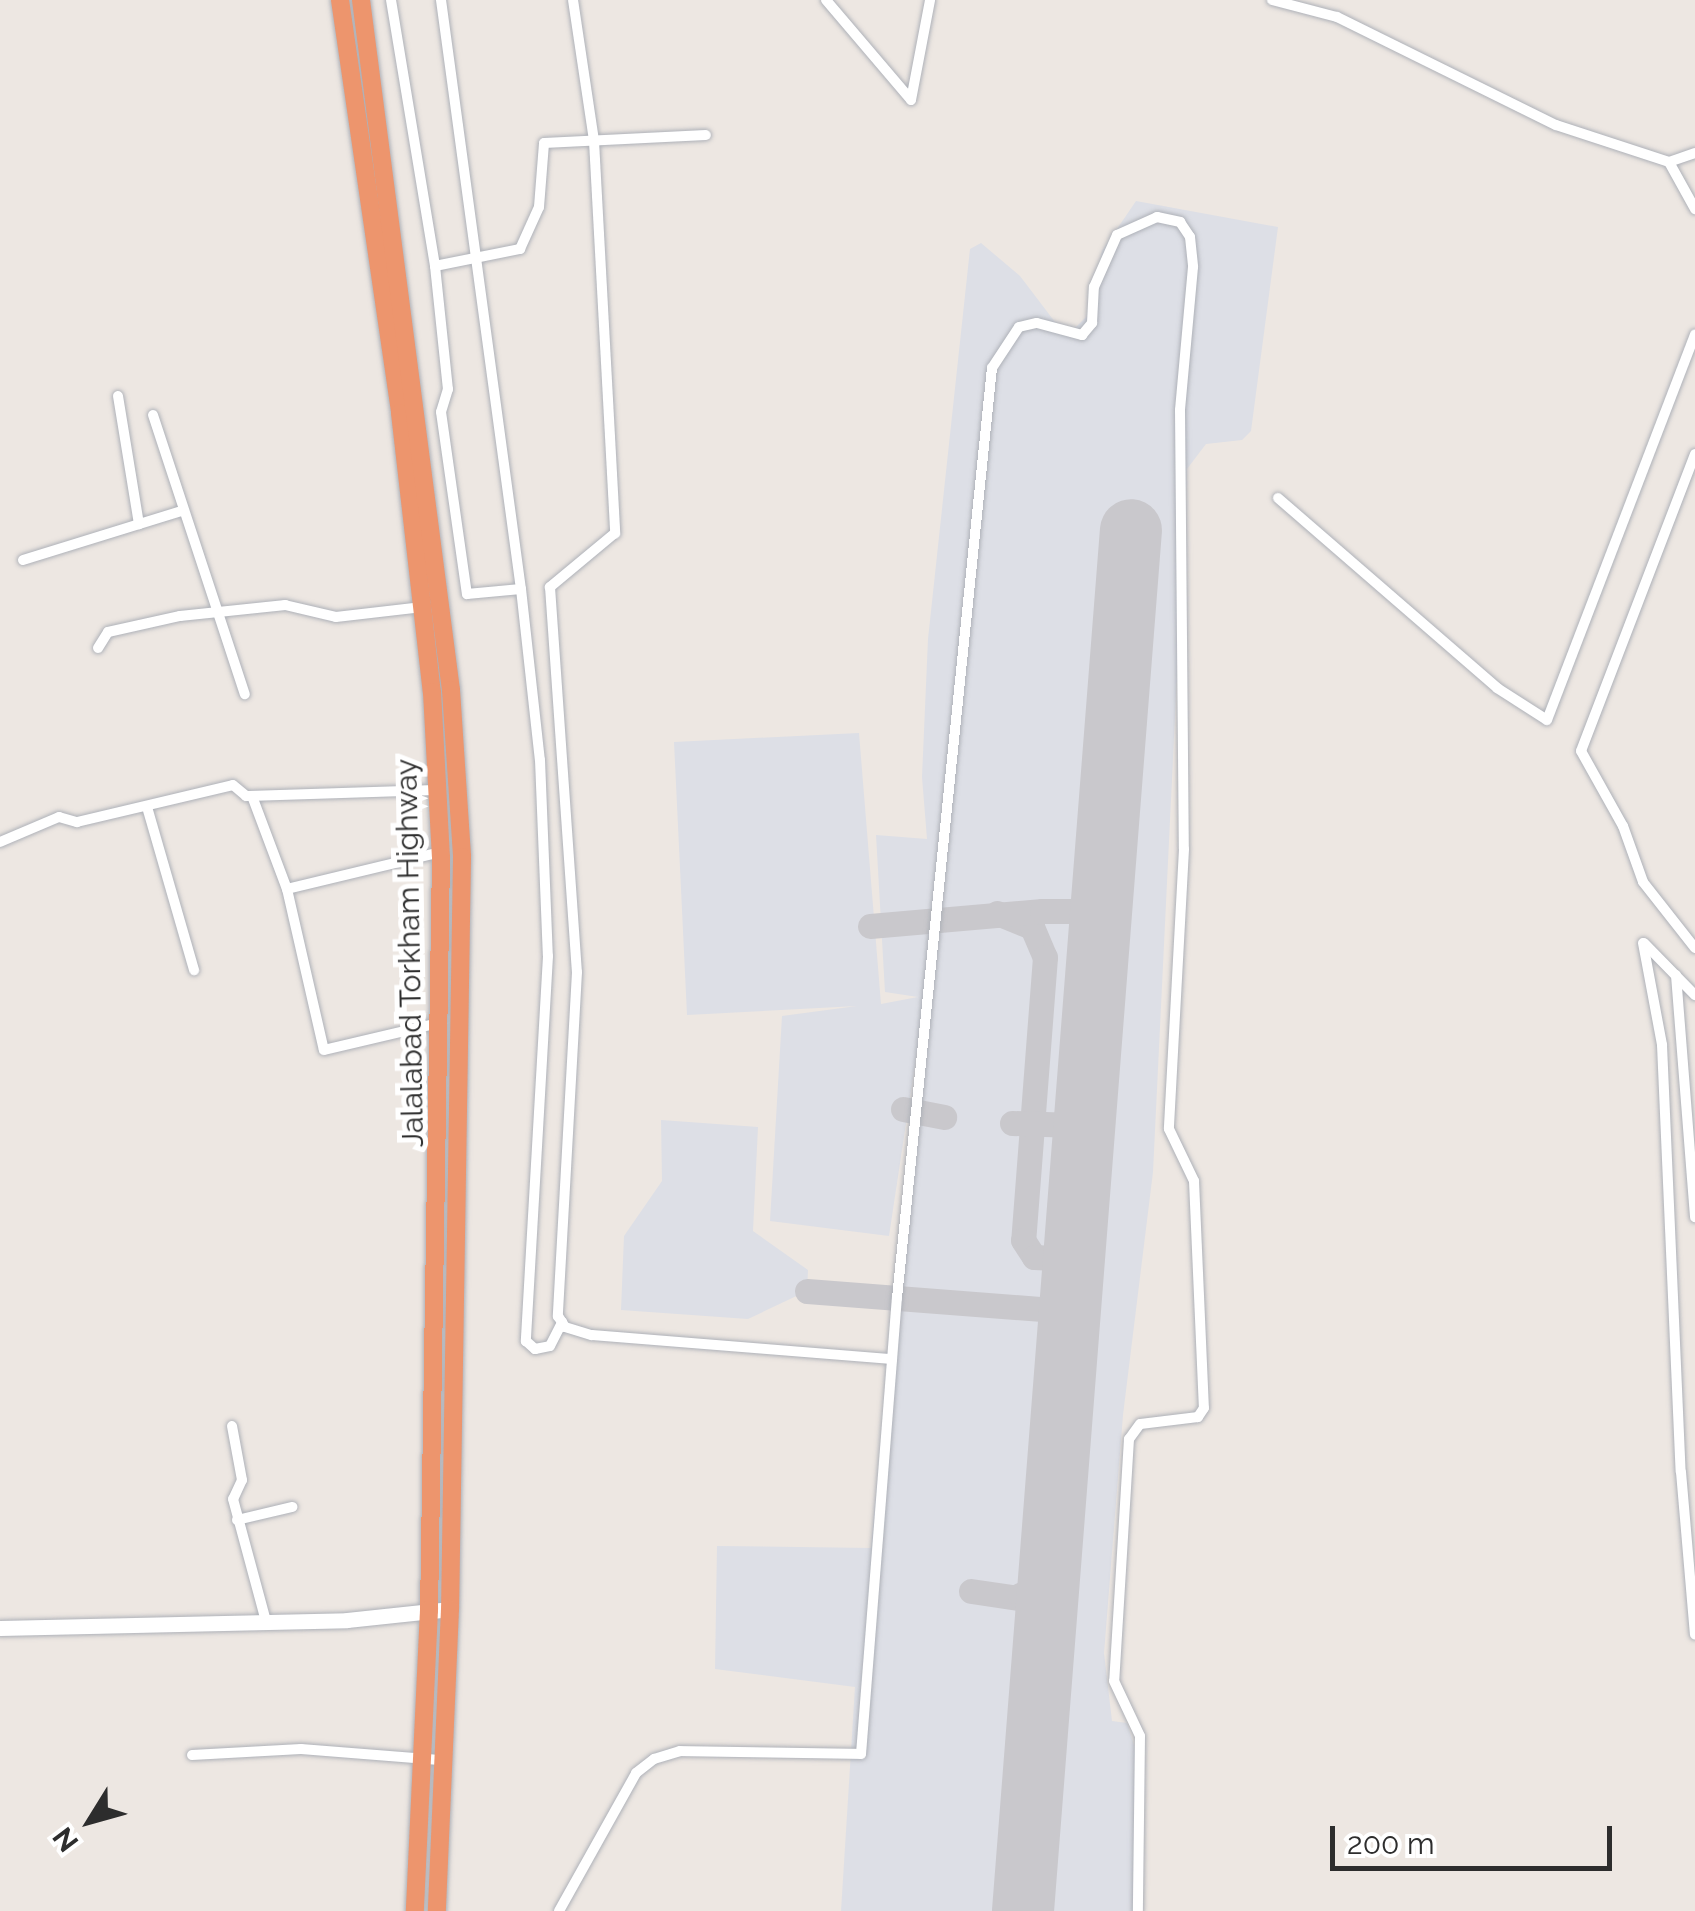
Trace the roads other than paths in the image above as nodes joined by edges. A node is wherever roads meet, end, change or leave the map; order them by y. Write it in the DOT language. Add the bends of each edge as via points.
graph roads {
  1 [pos="340,0"];
  2 [pos="361,0"];
  3 [pos="392,0"];
  4 [pos="442,0"];
  5 [pos="574,0"];
  6 [pos="826,0"];
  7 [pos="930,0"];
  8 [pos="1272,0"];
  9 [pos="706,136"];
  10 [pos="594,141"];
  11 [pos="1695,152"];
  12 [pos="1669,162"];
  13 [pos="1695,209"];
  14 [pos="474,260"];
  15 [pos="434,266"];
  16 [pos="1695,334"];
  17 [pos="118,396"];
  18 [pos="153,415"];
  19 [pos="1695,454"];
  20 [pos="1278,498"];
  21 [pos="181,511"];
  22 [pos="139,524"];
  23 [pos="22,560"];
  24 [pos="521,589"];
  25 [pos="422,607"];
  26 [pos="216,612"];
  27 [pos="98,648"];
  28 [pos="245,694"];
  29 [pos="438,790"];
  30 [pos="252,796"];
  31 [pos="147,807"];
  32 [pos="0,842"];
  33 [pos="441,852"];
  34 [pos="287,889"];
  35 [pos="1695,948"];
  36 [pos="194,970"];
  37 [pos="1676,975"];
  38 [pos="1695,994"];
  39 [pos="443,1022"];
  40 [pos="1695,1217"];
  41 [pos="562,1322"];
  42 [pos="892,1359"];
  43 [pos="232,1426"];
  44 [pos="292,1507"];
  45 [pos="238,1520"];
  46 [pos="450,1609"];
  47 [pos="429,1610"];
  48 [pos="266,1621"];
  49 [pos="0,1628"];
  50 [pos="1695,1634"];
  51 [pos="192,1756"];
  52 [pos="418,1758"];
  53 [pos="440,1760"];
  54 [pos="415,1911"];
  55 [pos="436,1911"];
  56 [pos="559,1911"];
  57 [pos="1138,1911"];
  1 -- 25 [label="highway, Jalalabad Torkham Highway"];
  2 -- 46 [label="highway" via="449,670 462,857"];
  3 -- 15 [label="street"];
  4 -- 14 [label="street"];
  5 -- 10 [label="street"];
  6 -- 7 [label="street" via="911,100"];
  8 -- 12 [label="street" via="1337,17 1556,125"];
  9 -- 10 [label="street"];
  10 -- 14 [label="street" via="544,144 539,207 520,249"];
  10 -- 41 [label="street" via="615,532 550,587 577,972 559,1242"];
  11 -- 12 [label="street"];
  12 -- 13 [label="street"];
  14 -- 15 [label="street"];
  14 -- 24 [label="street"];
  15 -- 24 [label="street" via="448,389 441,412 467,594"];
  16 -- 20 [label="street" via="1547,720 1497,688"];
  17 -- 22 [label="street"];
  18 -- 21 [label="street"];
  19 -- 35 [label="street" via="1581,751 1624,826 1643,882"];
  21 -- 22 [label="street"];
  21 -- 26 [label="street" via="191,515"];
  22 -- 23 [label="street"];
  24 -- 41 [label="street" via="540,760 548,956 526,1341 535,1349 550,1346"];
  25 -- 26 [label="street" via="336,617 285,606"];
  25 -- 29 [label="highway, Jalalabad Torkham Highway"];
  26 -- 27 [label="street" via="108,632"];
  26 -- 28 [label="street"];
  29 -- 30 [label="street"];
  29 -- 33 [label="highway, Jalalabad Torkham Highway"];
  30 -- 31 [label="street" via="233,785"];
  30 -- 34 [label="street"];
  31 -- 32 [label="street" via="77,822 59,817"];
  31 -- 36 [label="street"];
  33 -- 34 [label="street"];
  33 -- 39 [label="highway, Jalalabad Torkham Highway"];
  34 -- 39 [label="street" via="324,1050"];
  37 -- 38 [label="street"];
  37 -- 40 [label="street"];
  37 -- 50 [label="street" via="1643,942 1662,1045"];
  39 -- 47 [label="highway, Jalalabad Torkham Highway"];
  41 -- 42 [label="street" via="592,1336"];
  42 -- 56 [label="street" via="860,1754 680,1750 654,1758 636,1773"];
  42 -- 57 [label="street" via="992,368 1019,328 1038,324 1082,336 1092,323 1094,286 1117,234 1158,217 1180,222 1190,237 1193,267 1180,410 1184,849 1169,1129 1194,1181 1204,1408 1198,1416 1140,1424 1130,1439 1114,1681 1140,1736"];
  43 -- 45 [label="street" via="242,1480 232,1498"];
  44 -- 45 [label="street"];
  45 -- 48 [label="street"];
  46 -- 47 [label="street"];
  46 -- 53 [label="highway"];
  47 -- 48 [label="street"];
  47 -- 52 [label="highway, Jalalabad Torkham Highway"];
  48 -- 49 [label="street"];
  51 -- 52 [label="street" via="301,1748"];
  52 -- 53 [label="street"];
  52 -- 54 [label="highway, Jalalabad Torkham Highway"];
  53 -- 55 [label="highway"];
}
